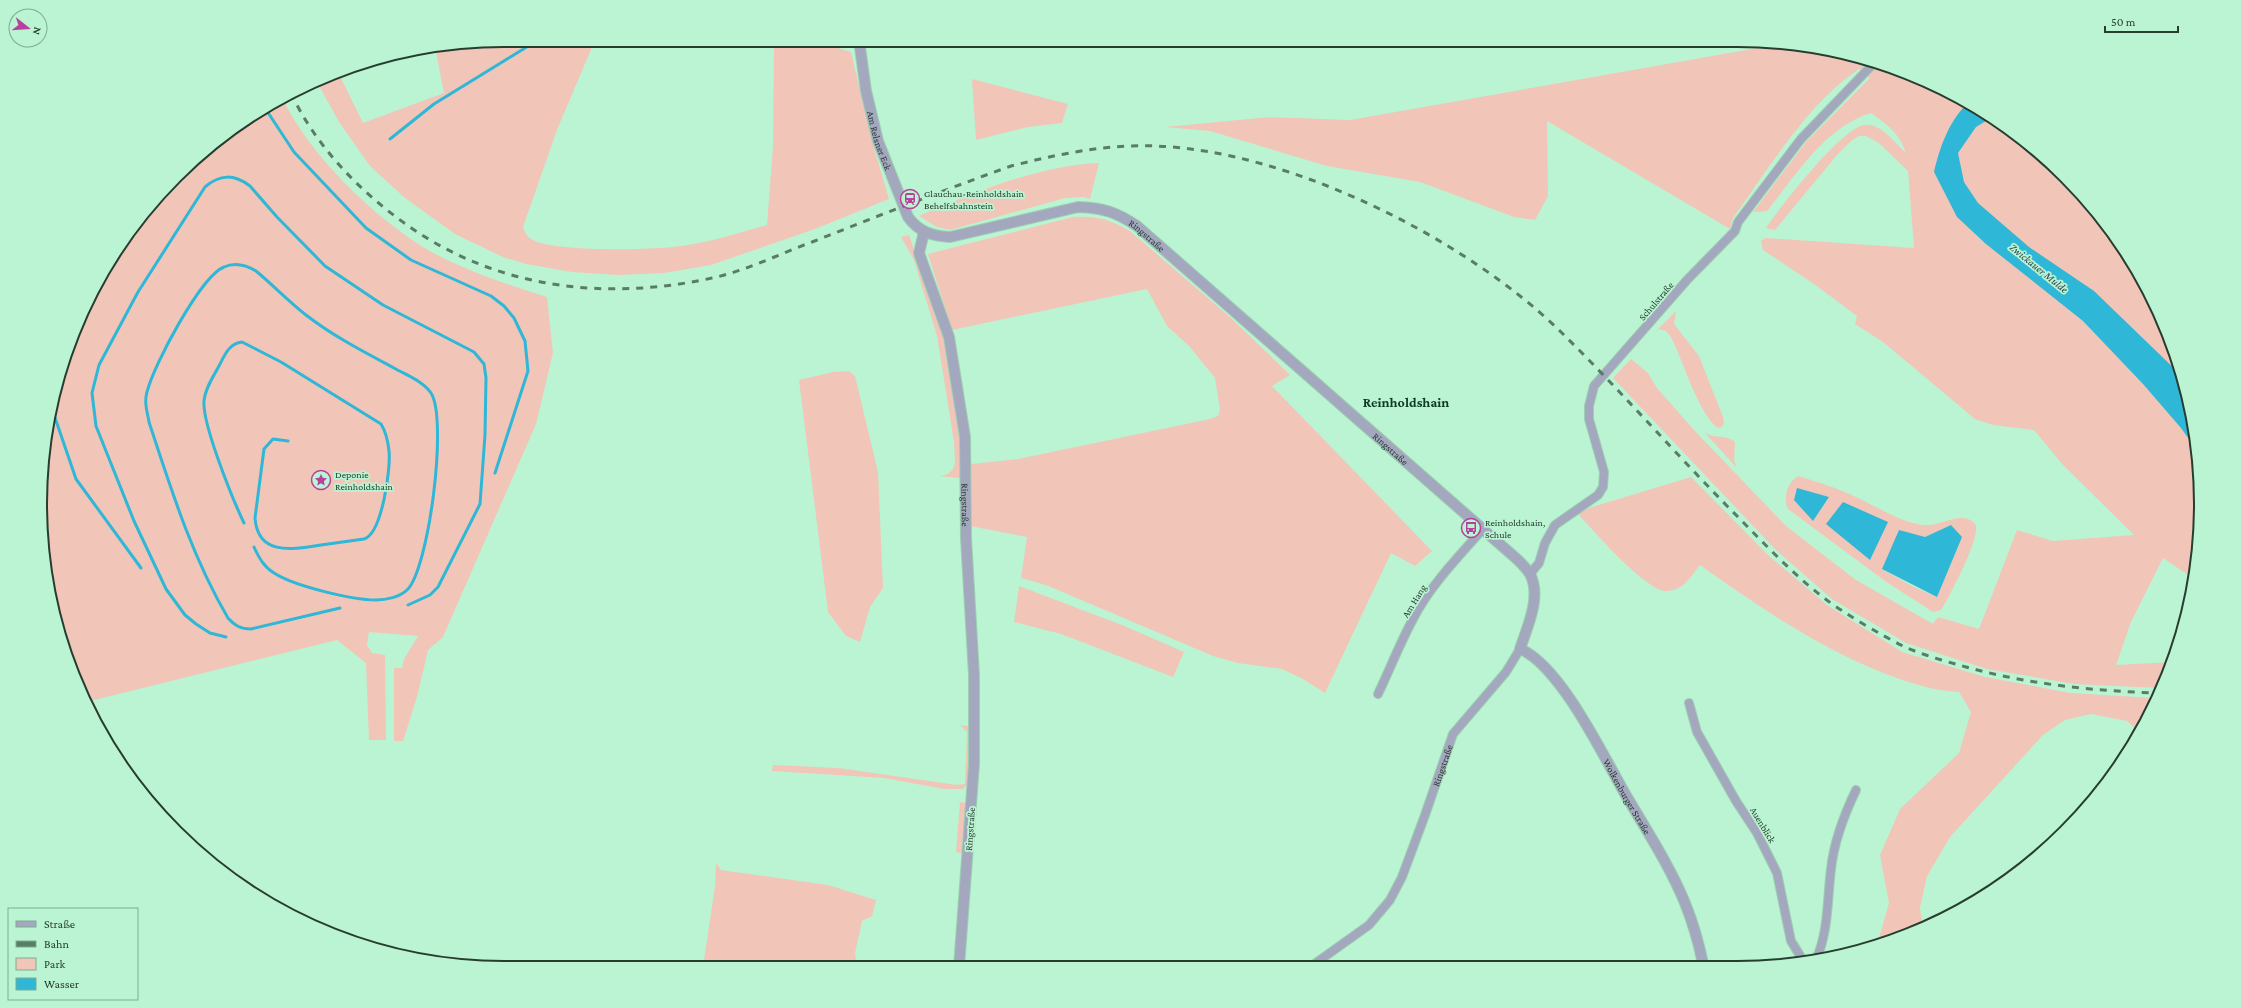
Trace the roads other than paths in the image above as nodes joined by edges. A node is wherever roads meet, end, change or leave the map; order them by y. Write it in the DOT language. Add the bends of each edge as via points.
graph roads {
  1 [pos="860,47"];
  2 [pos="1870,67"];
  3 [pos="924,232"];
  4 [pos="1483,529"];
  5 [pos="1530,574"];
  6 [pos="1520,649"];
  7 [pos="1378,694"];
  8 [pos="1689,703"];
  9 [pos="1856,790"];
  10 [pos="1818,953"];
  11 [pos="1801,956"];
  12 [pos="959,961"];
  13 [pos="1320,961"];
  14 [pos="1702,961"];
  1 -- 3 [label="street, Am Relsner Eck" via="866,91 878,141 908,217 914,226"];
  2 -- 5 [label="street, Schulstraße" via="1801,139 1738,222 1735,231 1687,280 1594,386 1589,419 1604,472 1603,487 1598,495 1555,525 1545,543 1539,563"];
  3 -- 4 [label="street, Ringstraße" via="950,237 1078,207 1118,213 1138,226"];
  3 -- 12 [label="street, Ringstraße" via="919,253 949,337 965,437 966,538 974,732 973,798"];
  4 -- 5 [label="street, Ringstraße"];
  4 -- 7 [label="street, Am Hang" via="1454,562 1413,618"];
  5 -- 6 [label="street, Ringstraße" via="1534,599"];
  6 -- 13 [label="street, Ringstraße" via="1506,672 1453,734 1407,863 1390,900 1369,925"];
  6 -- 14 [label="street, Wolkenburger Straße" via="1539,661 1573,703 1653,840 1685,903"];
  8 -- 11 [label="street, Auenblick" via="1697,732 1778,873 1791,941"];
  9 -- 10 [label="street" via="1833,853 1826,928"];
}
